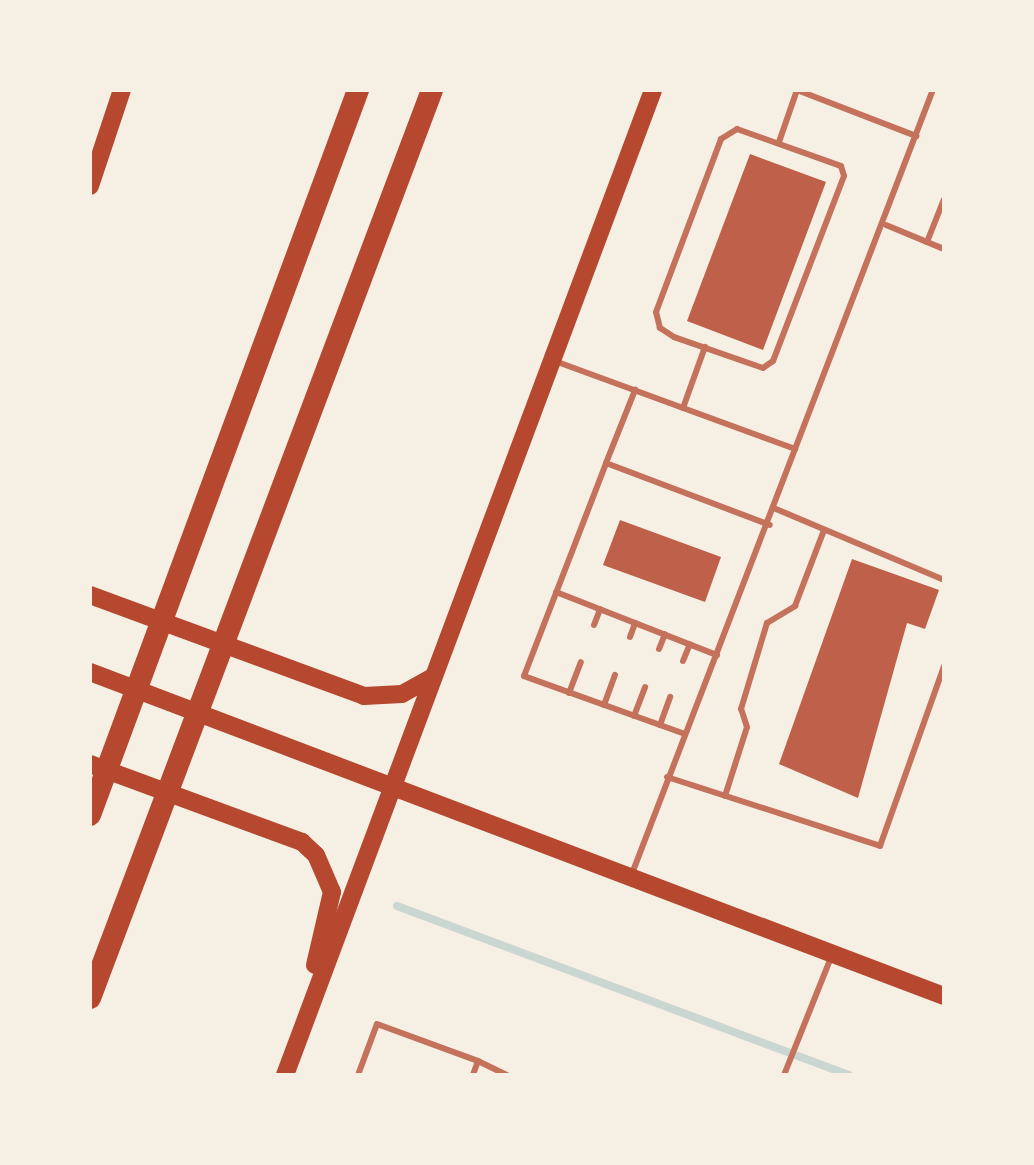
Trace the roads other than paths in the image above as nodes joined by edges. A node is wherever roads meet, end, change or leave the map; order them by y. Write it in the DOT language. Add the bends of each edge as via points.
graph roads {
  1 [pos="122,90"];
  2 [pos="358,90"];
  3 [pos="432,90"];
  4 [pos="653,90"];
  5 [pos="797,90"];
  6 [pos="933,90"];
  7 [pos="916,136"];
  8 [pos="779,142"];
  9 [pos="90,186"];
  10 [pos="944,199"];
  11 [pos="886,224"];
  12 [pos="928,242"];
  13 [pos="944,248"];
  14 [pos="705,347"];
  15 [pos="552,360"];
  16 [pos="635,390"];
  17 [pos="684,408"];
  18 [pos="795,449"];
  19 [pos="606,463"];
  20 [pos="776,509"];
  21 [pos="770,524"];
  22 [pos="824,530"];
  23 [pos="944,580"];
  24 [pos="556,592"];
  25 [pos="90,596"];
  26 [pos="600,609"];
  27 [pos="635,623"];
  28 [pos="594,626"];
  29 [pos="664,634"];
  30 [pos="630,637"];
  31 [pos="690,644"];
  32 [pos="659,649"];
  33 [pos="717,655"];
  34 [pos="684,661"];
  35 [pos="581,662"];
  36 [pos="944,666"];
  37 [pos="90,672"];
  38 [pos="615,675"];
  39 [pos="431,678"];
  40 [pos="645,687"];
  41 [pos="570,692"];
  42 [pos="670,698"];
  43 [pos="604,705"];
  44 [pos="634,716"];
  45 [pos="660,726"];
  46 [pos="685,734"];
  47 [pos="90,764"];
  48 [pos="668,777"];
  49 [pos="389,787"];
  50 [pos="725,796"];
  51 [pos="90,816"];
  52 [pos="631,878"];
  53 [pos="834,951"];
  54 [pos="944,996"];
  55 [pos="90,998"];
  56 [pos="295,1048"];
  57 [pos="478,1061"];
  58 [pos="285,1075"];
  59 [pos="358,1075"];
  60 [pos="472,1075"];
  61 [pos="507,1075"];
  62 [pos="784,1075"];
  1 -- 9 [label="main road"];
  2 -- 51 [label="highway"];
  3 -- 55 [label="highway"];
  4 -- 15 [label="main road"];
  5 -- 7 [label="lane"];
  5 -- 8 [label="lane"];
  6 -- 7 [label="lane"];
  7 -- 11 [label="lane"];
  8 -- 14 [label="lane" via="737,129 721,139 656,312 660,328"];
  8 -- 14 [label="lane" via="842,166 844,176 772,361 763,368"];
  10 -- 12 [label="lane"];
  11 -- 12 [label="lane"];
  11 -- 18 [label="lane"];
  12 -- 13 [label="lane"];
  14 -- 17 [label="lane"];
  15 -- 16 [label="lane"];
  15 -- 39 [label="main road"];
  16 -- 17 [label="lane"];
  16 -- 19 [label="lane"];
  17 -- 18 [label="lane"];
  18 -- 20 [label="lane"];
  19 -- 21 [label="lane"];
  19 -- 24 [label="lane"];
  20 -- 21 [label="lane"];
  20 -- 22 [label="lane"];
  21 -- 33 [label="lane"];
  22 -- 23 [label="lane"];
  22 -- 50 [label="lane" via="794,606 767,623 740,708 747,727"];
  24 -- 26 [label="lane"];
  24 -- 41 [label="lane" via="524,676"];
  25 -- 39 [label="main road" via="364,696 402,694"];
  26 -- 27 [label="lane"];
  26 -- 28 [label="lane"];
  27 -- 29 [label="lane"];
  27 -- 30 [label="lane"];
  29 -- 31 [label="lane"];
  29 -- 32 [label="lane"];
  31 -- 33 [label="lane"];
  31 -- 34 [label="lane"];
  33 -- 46 [label="lane"];
  35 -- 41 [label="lane"];
  36 -- 50 [label="lane" via="880,846"];
  37 -- 49 [label="main road"];
  38 -- 43 [label="lane"];
  39 -- 49 [label="main road"];
  40 -- 44 [label="lane"];
  41 -- 43 [label="lane"];
  42 -- 45 [label="lane"];
  43 -- 44 [label="lane"];
  44 -- 45 [label="lane"];
  45 -- 46 [label="lane"];
  46 -- 48 [label="lane"];
  47 -- 56 [label="main road" via="302,842 316,856 332,892"];
  48 -- 50 [label="lane"];
  48 -- 52 [label="lane"];
  49 -- 52 [label="main road"];
  49 -- 56 [label="main road"];
  52 -- 53 [label="main road"];
  53 -- 54 [label="main road"];
  53 -- 62 [label="lane"];
  56 -- 58 [label="main road"];
  57 -- 59 [label="lane" via="377,1024"];
  57 -- 60 [label="lane"];
  57 -- 61 [label="lane"];
}
